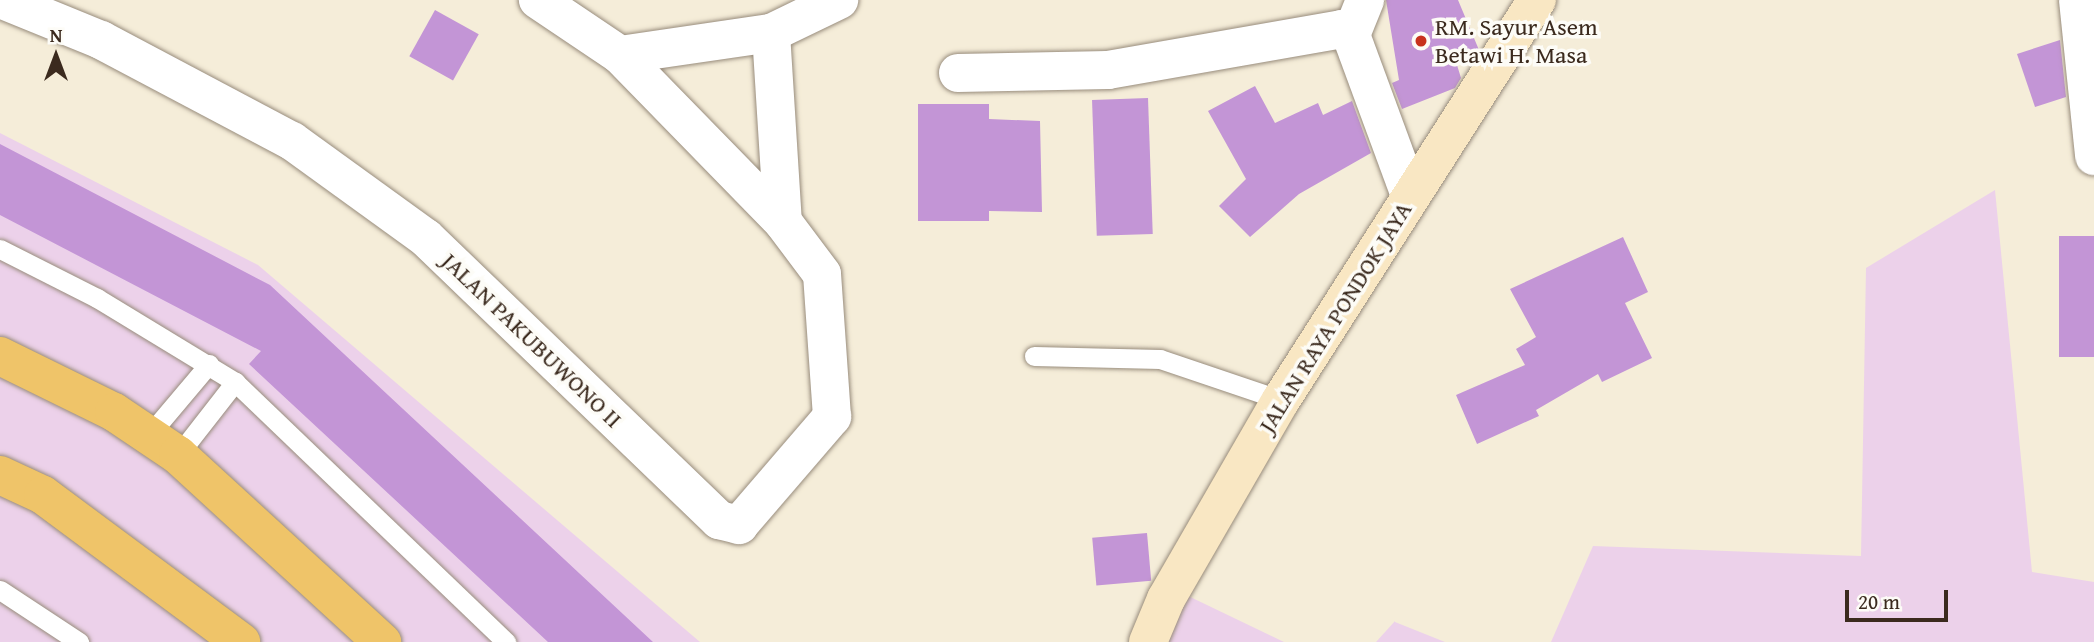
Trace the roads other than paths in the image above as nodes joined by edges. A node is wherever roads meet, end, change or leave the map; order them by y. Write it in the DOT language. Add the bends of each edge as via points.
graph roads {
  1 [pos="4,0"];
  2 [pos="538,0"];
  3 [pos="839,0"];
  4 [pos="1365,0"];
  5 [pos="1537,0"];
  6 [pos="2078,0"];
  7 [pos="771,33"];
  8 [pos="1351,35"];
  9 [pos="620,55"];
  10 [pos="958,73"];
  11 [pos="2094,156"];
  12 [pos="1410,195"];
  13 [pos="783,222"];
  14 [pos="0,249"];
  15 [pos="0,356"];
  16 [pos="1034,356"];
  17 [pos="209,364"];
  18 [pos="235,383"];
  19 [pos="1281,400"];
  20 [pos="163,444"];
  21 [pos="0,475"];
  22 [pos="0,590"];
  23 [pos="79,642"];
  24 [pos="241,642"];
  25 [pos="382,642"];
  26 [pos="506,642"];
  27 [pos="1148,642"];
  1 -- 13 [label="street, JALAN PAKUBUWONO II" via="101,40 281,135 426,238 728,527 739,525 832,417 822,274"];
  2 -- 9 [label="street"];
  3 -- 7 [label="street"];
  4 -- 8 [label="street"];
  5 -- 12 [label="main road, JALAN RAYA PONDOK JAYA"];
  6 -- 11 [label="street"];
  7 -- 9 [label="street"];
  7 -- 13 [label="street"];
  8 -- 10 [label="street" via="1331,28 1108,70"];
  8 -- 12 [label="street"];
  9 -- 13 [label="street"];
  12 -- 19 [label="main road, JALAN RAYA PONDOK JAYA"];
  14 -- 17 [label="lane"];
  15 -- 20 [label="main road"];
  16 -- 19 [label="lane" via="1160,359"];
  17 -- 18 [label="lane"];
  17 -- 20 [label="lane"];
  18 -- 20 [label="lane"];
  18 -- 26 [label="lane"];
  19 -- 27 [label="main road, JALAN RAYA PONDOK JAYA" via="1166,599"];
  20 -- 25 [label="main road"];
  21 -- 24 [label="main road" via="43,495"];
  22 -- 23 [label="lane"];
}
